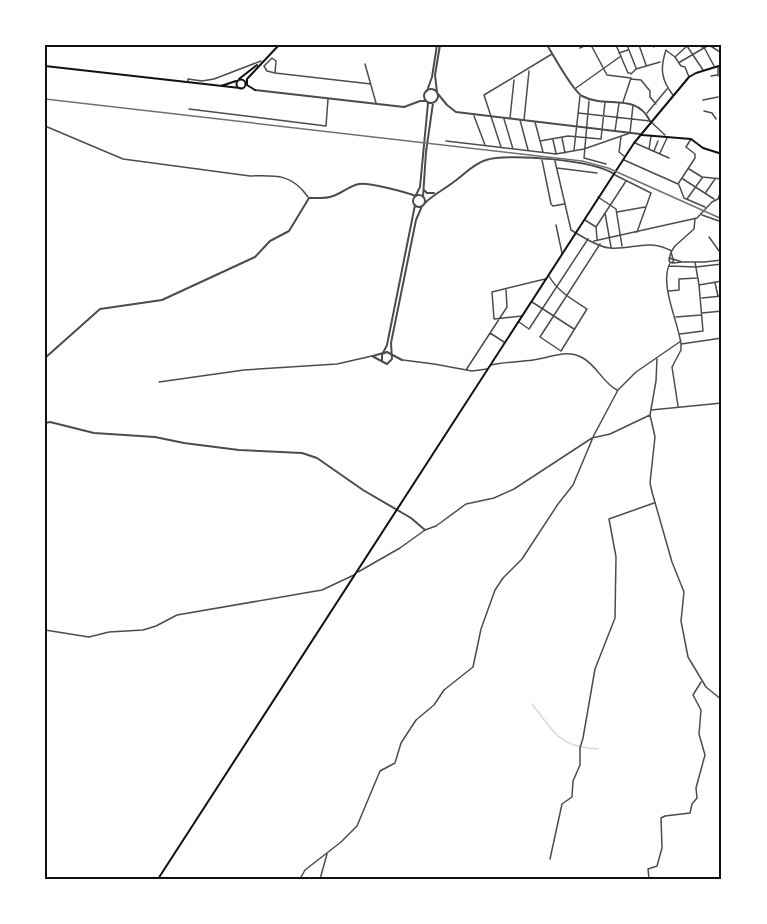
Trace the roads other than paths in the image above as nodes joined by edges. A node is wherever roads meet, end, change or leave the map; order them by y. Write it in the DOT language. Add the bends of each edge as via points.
graph roads {
  1 [pos="279,45"];
  2 [pos="439,45"];
  3 [pos="547,45"];
  4 [pos="586,45"];
  5 [pos="591,45"];
  6 [pos="616,45"];
  7 [pos="627,45"];
  8 [pos="639,45"];
  9 [pos="664,45"];
  10 [pos="687,45"];
  11 [pos="699,45"];
  12 [pos="709,45"];
  13 [pos="721,45"];
  14 [pos="580,48"];
  15 [pos="628,49"];
  16 [pos="705,49"];
  17 [pos="666,50"];
  18 [pos="720,52"];
  19 [pos="619,53"];
  20 [pos="552,54"];
  21 [pos="693,55"];
  22 [pos="621,56"];
  23 [pos="675,57"];
  24 [pos="722,57"];
  25 [pos="262,61"];
  26 [pos="662,62"];
  27 [pos="679,63"];
  28 [pos="365,64"];
  29 [pos="45,66"];
  30 [pos="646,66"];
  31 [pos="718,66"];
  32 [pos="603,68"];
  33 [pos="636,69"];
  34 [pos="529,71"];
  35 [pos="703,71"];
  36 [pos="275,73"];
  37 [pos="631,74"];
  38 [pos="711,76"];
  39 [pos="689,77"];
  40 [pos="631,78"];
  41 [pos="238,80"];
  42 [pos="514,80"];
  43 [pos="188,82"];
  44 [pos="245,82"];
  45 [pos="371,84"];
  46 [pos="217,86"];
  47 [pos="240,88"];
  48 [pos="575,88"];
  49 [pos="668,88"];
  50 [pos="255,90"];
  51 [pos="426,92"];
  52 [pos="437,93"];
  53 [pos="581,95"];
  54 [pos="674,96"];
  55 [pos="718,96"];
  56 [pos="329,98"];
  57 [pos="590,99"];
  58 [pos="703,100"];
  59 [pos="605,101"];
  60 [pos="427,102"];
  61 [pos="414,103"];
  62 [pos="434,103"];
  63 [pos="620,103"];
  64 [pos="376,104"];
  65 [pos="633,104"];
  66 [pos="656,104"];
  67 [pos="447,105"];
  68 [pos="189,110"];
  69 [pos="704,111"];
  70 [pos="578,113"];
  71 [pos="647,113"];
  72 [pos="588,114"];
  73 [pos="474,115"];
  74 [pos="604,116"];
  75 [pos="491,117"];
  76 [pos="617,117"];
  77 [pos="504,118"];
  78 [pos="510,119"];
  79 [pos="632,119"];
  80 [pos="716,119"];
  81 [pos="519,120"];
  82 [pos="524,121"];
  83 [pos="651,121"];
  84 [pos="535,122"];
  85 [pos="45,126"];
  86 [pos="577,127"];
  87 [pos="586,128"];
  88 [pos="602,130"];
  89 [pos="615,131"];
  90 [pos="427,132"];
  91 [pos="630,133"];
  92 [pos="640,134"];
  93 [pos="651,135"];
  94 [pos="576,136"];
  95 [pos="621,136"];
  96 [pos="667,136"];
  97 [pos="562,137"];
  98 [pos="585,137"];
  99 [pos="552,139"];
  100 [pos="601,139"];
  101 [pos="691,139"];
  102 [pos="446,141"];
  103 [pos="540,141"];
  104 [pos="658,141"];
  105 [pos="634,142"];
  106 [pos="601,143"];
  107 [pos="485,146"];
  108 [pos="501,148"];
  109 [pos="513,149"];
  110 [pos="584,149"];
  111 [pos="649,149"];
  112 [pos="424,151"];
  113 [pos="529,151"];
  114 [pos="574,151"];
  115 [pos="654,151"];
  116 [pos="544,153"];
  117 [pos="565,153"];
  118 [pos="556,154"];
  119 [pos="660,154"];
  120 [pos="722,154"];
  121 [pos="624,158"];
  122 [pos="669,158"];
  123 [pos="542,160"];
  124 [pos="555,161"];
  125 [pos="606,164"];
  126 [pos="556,168"];
  127 [pos="688,168"];
  128 [pos="604,169"];
  129 [pos="597,173"];
  130 [pos="614,174"];
  131 [pos="702,177"];
  132 [pos="682,178"];
  133 [pos="715,178"];
  134 [pos="722,179"];
  135 [pos="609,181"];
  136 [pos="626,181"];
  137 [pos="678,184"];
  138 [pos="695,187"];
  139 [pos="722,189"];
  140 [pos="423,190"];
  141 [pos="403,192"];
  142 [pos="436,193"];
  143 [pos="705,193"];
  144 [pos="416,196"];
  145 [pos="424,197"];
  146 [pos="598,197"];
  147 [pos="308,198"];
  148 [pos="687,199"];
  149 [pos="716,199"];
  150 [pos="722,199"];
  151 [pos="413,201"];
  152 [pos="564,203"];
  153 [pos="424,205"];
  154 [pos="610,205"];
  155 [pos="415,206"];
  156 [pos="646,207"];
  157 [pos="706,208"];
  158 [pos="605,212"];
  159 [pos="616,212"];
  160 [pos="702,215"];
  161 [pos="584,219"];
  162 [pos="694,219"];
  163 [pos="722,222"];
  164 [pos="556,225"];
  165 [pos="596,227"];
  166 [pos="637,232"];
  167 [pos="575,233"];
  168 [pos="620,235"];
  169 [pos="609,237"];
  170 [pos="708,237"];
  171 [pos="588,239"];
  172 [pos="598,240"];
  173 [pos="592,241"];
  174 [pos="599,244"];
  175 [pos="622,247"];
  176 [pos="611,248"];
  177 [pos="672,252"];
  178 [pos="562,254"];
  179 [pos="722,255"];
  180 [pos="673,259"];
  181 [pos="722,260"];
  182 [pos="670,261"];
  183 [pos="682,262"];
  184 [pos="695,262"];
  185 [pos="722,264"];
  186 [pos="668,266"];
  187 [pos="696,267"];
  188 [pos="547,277"];
  189 [pos="698,278"];
  190 [pos="722,280"];
  191 [pos="715,282"];
  192 [pos="699,285"];
  193 [pos="556,288"];
  194 [pos="506,289"];
  195 [pos="668,291"];
  196 [pos="566,295"];
  197 [pos="718,296"];
  198 [pos="722,296"];
  199 [pos="701,299"];
  200 [pos="531,302"];
  201 [pos="542,309"];
  202 [pos="722,311"];
  203 [pos="702,314"];
  204 [pos="522,316"];
  205 [pos="553,316"];
  206 [pos="675,317"];
  207 [pos="501,318"];
  208 [pos="518,322"];
  209 [pos="574,329"];
  210 [pos="722,330"];
  211 [pos="490,333"];
  212 [pos="680,334"];
  213 [pos="722,338"];
  214 [pos="505,343"];
  215 [pos="681,343"];
  216 [pos="383,353"];
  217 [pos="392,355"];
  218 [pos="372,356"];
  219 [pos="45,358"];
  220 [pos="657,358"];
  221 [pos="402,360"];
  222 [pos="382,361"];
  223 [pos="390,362"];
  224 [pos="489,367"];
  225 [pos="466,370"];
  226 [pos="159,382"];
  227 [pos="618,390"];
  228 [pos="722,403"];
  229 [pos="678,406"];
  230 [pos="651,410"];
  231 [pos="650,415"];
  232 [pos="45,423"];
  233 [pos="592,438"];
  234 [pos="654,503"];
  235 [pos="397,510"];
  236 [pos="425,530"];
  237 [pos="355,574"];
  238 [pos="45,630"];
  239 [pos="701,681"];
  240 [pos="722,700"];
  241 [pos="327,853"];
  242 [pos="550,859"];
  243 [pos="158,879"];
  244 [pos="300,879"];
  245 [pos="320,879"];
  246 [pos="649,879"];
  1 -- 25 [label="main road"];
  2 -- 51 [label="street"];
  2 -- 52 [label="street"];
  3 -- 20 [label="street"];
  4 -- 14 [label="street"];
  5 -- 32 [label="street"];
  6 -- 19 [label="street"];
  7 -- 15 [label="street"];
  8 -- 30 [label="street"];
  9 -- 17 [label="street"];
  10 -- 21 [label="street"];
  10 -- 23 [label="street"];
  11 -- 16 [label="street"];
  12 -- 16 [label="street"];
  12 -- 18 [label="street"];
  13 -- 18 [label="street"];
  15 -- 19 [label="street"];
  15 -- 33 [label="street"];
  16 -- 21 [label="street"];
  16 -- 31 [label="street"];
  17 -- 23 [label="street"];
  17 -- 26 [label="street"];
  18 -- 24 [label="street"];
  19 -- 22 [label="street"];
  20 -- 48 [label="street"];
  20 -- 75 [label="street" via="484,95"];
  21 -- 27 [label="street"];
  21 -- 35 [label="street"];
  22 -- 32 [label="street"];
  22 -- 37 [label="street"];
  23 -- 27 [label="street"];
  25 -- 41 [label="main road"];
  25 -- 43 [label="street" via="222,77"];
  25 -- 44 [label="main road"];
  26 -- 30 [label="street"];
  26 -- 49 [label="street"];
  27 -- 39 [label="street"];
  28 -- 45 [label="street"];
  29 -- 43 [label="main road"];
  30 -- 33 [label="street"];
  31 -- 35 [label="main road"];
  31 -- 38 [label="street" via="718,75"];
  32 -- 40 [label="street" via="607,75"];
  32 -- 48 [label="street"];
  33 -- 37 [label="street"];
  34 -- 82 [label="street"];
  35 -- 39 [label="main road"];
  36 -- 36 [label="street" via="264,68 272,58 276,61"];
  36 -- 45 [label="street"];
  37 -- 40 [label="street"];
  39 -- 54 [label="main road"];
  40 -- 63 [label="street"];
  40 -- 66 [label="street" via="641,81"];
  41 -- 44 [label="main road"];
  41 -- 46 [label="main road"];
  41 -- 47 [label="main road"];
  42 -- 78 [label="street"];
  43 -- 46 [label="main road"];
  44 -- 47 [label="main road"];
  44 -- 50 [label="main road"];
  45 -- 64 [label="street"];
  46 -- 47 [label="main road"];
  47 -- 50 [label="main road"];
  48 -- 53 [label="street"];
  49 -- 54 [label="street"];
  49 -- 66 [label="street"];
  50 -- 56 [label="street"];
  51 -- 52 [label="street" via="432,89"];
  51 -- 60 [label="street"];
  51 -- 61 [label="street"];
  52 -- 62 [label="street"];
  52 -- 67 [label="street"];
  53 -- 57 [label="street"];
  53 -- 70 [label="street"];
  54 -- 83 [label="main road"];
  55 -- 58 [label="street"];
  56 -- 64 [label="street"];
  56 -- 68 [label="street" via="326,126"];
  57 -- 59 [label="street"];
  57 -- 72 [label="street"];
  59 -- 63 [label="street"];
  59 -- 74 [label="street"];
  60 -- 61 [label="street"];
  60 -- 62 [label="street"];
  60 -- 90 [label="street"];
  61 -- 64 [label="street" via="404,107"];
  62 -- 67 [label="street"];
  62 -- 90 [label="street"];
  63 -- 65 [label="street"];
  63 -- 76 [label="street"];
  65 -- 71 [label="street"];
  65 -- 79 [label="street"];
  66 -- 71 [label="street"];
  67 -- 73 [label="street" via="456,112"];
  69 -- 80 [label="street" via="712,112"];
  70 -- 72 [label="street"];
  70 -- 86 [label="street"];
  71 -- 83 [label="street"];
  72 -- 74 [label="street"];
  72 -- 87 [label="street"];
  73 -- 75 [label="street"];
  73 -- 107 [label="street"];
  74 -- 76 [label="street"];
  74 -- 88 [label="street"];
  75 -- 77 [label="street"];
  75 -- 108 [label="street"];
  76 -- 79 [label="street"];
  76 -- 89 [label="street"];
  77 -- 78 [label="street"];
  77 -- 109 [label="street"];
  78 -- 81 [label="street"];
  79 -- 83 [label="street"];
  79 -- 91 [label="street"];
  81 -- 82 [label="street"];
  81 -- 113 [label="street"];
  82 -- 84 [label="street"];
  83 -- 92 [label="main road"];
  83 -- 96 [label="street"];
  84 -- 86 [label="street"];
  84 -- 103 [label="street"];
  85 -- 147 [label="street" via="123,159 289,179"];
  86 -- 87 [label="street"];
  86 -- 94 [label="street"];
  87 -- 88 [label="street"];
  87 -- 98 [label="street"];
  88 -- 89 [label="street"];
  88 -- 100 [label="street"];
  89 -- 91 [label="street"];
  90 -- 112 [label="street"];
  91 -- 92 [label="street"];
  91 -- 95 [label="street"];
  92 -- 93 [label="main road"];
  92 -- 105 [label="main road"];
  93 -- 96 [label="main road"];
  93 -- 111 [label="street"];
  94 -- 97 [label="street"];
  94 -- 98 [label="street"];
  94 -- 114 [label="street"];
  95 -- 106 [label="street"];
  95 -- 121 [label="street" via="619,152"];
  96 -- 101 [label="main road"];
  96 -- 119 [label="street"];
  97 -- 99 [label="street"];
  97 -- 117 [label="street"];
  98 -- 100 [label="street"];
  98 -- 110 [label="street"];
  99 -- 103 [label="street"];
  99 -- 118 [label="street"];
  100 -- 106 [label="street"];
  101 -- 120 [label="main road"];
  101 -- 127 [label="street" via="686,147 696,156"];
  102 -- 107 [label="street"];
  103 -- 116 [label="street"];
  104 -- 115 [label="street"];
  105 -- 111 [label="street"];
  105 -- 121 [label="main road"];
  106 -- 110 [label="street"];
  107 -- 108 [label="street"];
  108 -- 109 [label="street"];
  109 -- 113 [label="street"];
  110 -- 114 [label="street"];
  110 -- 125 [label="street" via="584,158"];
  111 -- 115 [label="street"];
  112 -- 140 [label="street"];
  112 -- 144 [label="street"];
  113 -- 116 [label="street"];
  114 -- 117 [label="street"];
  115 -- 119 [label="street"];
  116 -- 118 [label="street"];
  117 -- 118 [label="street"];
  119 -- 122 [label="street"];
  121 -- 130 [label="main road"];
  121 -- 137 [label="street"];
  123 -- 124 [label="street"];
  123 -- 142 [label="street" via="486,160"];
  123 -- 152 [label="street" via="551,204"];
  124 -- 126 [label="street"];
  124 -- 128 [label="street"];
  126 -- 129 [label="street"];
  126 -- 152 [label="street"];
  127 -- 131 [label="street"];
  127 -- 132 [label="street"];
  128 -- 130 [label="street"];
  128 -- 135 [label="street"];
  130 -- 135 [label="main road"];
  130 -- 136 [label="street"];
  131 -- 133 [label="street"];
  131 -- 138 [label="street"];
  132 -- 137 [label="street"];
  132 -- 138 [label="street"];
  133 -- 134 [label="street"];
  133 -- 143 [label="street"];
  135 -- 146 [label="main road"];
  136 -- 154 [label="street"];
  136 -- 156 [label="street" via="651,193"];
  137 -- 148 [label="street"];
  138 -- 143 [label="street"];
  138 -- 148 [label="street"];
  139 -- 149 [label="street"];
  140 -- 142 [label="street"];
  140 -- 145 [label="street"];
  141 -- 144 [label="street"];
  141 -- 147 [label="street" via="364,183 330,197"];
  141 -- 151 [label="street"];
  142 -- 145 [label="street"];
  142 -- 153 [label="street"];
  143 -- 149 [label="street"];
  144 -- 145 [label="street"];
  144 -- 151 [label="street"];
  145 -- 153 [label="street"];
  146 -- 154 [label="street"];
  146 -- 161 [label="main road"];
  147 -- 219 [label="street" via="289,231 270,241 255,257 162,300 100,309"];
  148 -- 157 [label="street"];
  149 -- 150 [label="street"];
  149 -- 157 [label="street"];
  151 -- 155 [label="street"];
  152 -- 167 [label="street"];
  153 -- 155 [label="street"];
  153 -- 217 [label="street" via="416,219 391,343"];
  154 -- 158 [label="street"];
  154 -- 159 [label="street"];
  155 -- 216 [label="street" via="396,309"];
  156 -- 159 [label="street"];
  156 -- 166 [label="street"];
  157 -- 160 [label="street"];
  158 -- 165 [label="street"];
  158 -- 169 [label="street"];
  159 -- 168 [label="street"];
  160 -- 162 [label="street"];
  160 -- 163 [label="street"];
  161 -- 165 [label="street"];
  161 -- 167 [label="main road"];
  162 -- 166 [label="street"];
  162 -- 177 [label="street" via="694,230"];
  164 -- 178 [label="street"];
  165 -- 172 [label="street"];
  166 -- 168 [label="street"];
  167 -- 171 [label="street"];
  167 -- 178 [label="main road"];
  168 -- 169 [label="street"];
  168 -- 175 [label="street"];
  169 -- 172 [label="street"];
  169 -- 176 [label="street"];
  170 -- 179 [label="street"];
  171 -- 173 [label="street"];
  171 -- 193 [label="street"];
  172 -- 173 [label="street"];
  172 -- 174 [label="street"];
  173 -- 174 [label="street"];
  174 -- 176 [label="street"];
  174 -- 196 [label="street"];
  175 -- 176 [label="street"];
  175 -- 177 [label="street" via="662,246"];
  177 -- 180 [label="street"];
  177 -- 182 [label="street"];
  178 -- 188 [label="main road"];
  180 -- 182 [label="street"];
  180 -- 183 [label="street"];
  181 -- 184 [label="street"];
  182 -- 183 [label="street"];
  182 -- 186 [label="street"];
  183 -- 184 [label="street"];
  184 -- 187 [label="street"];
  185 -- 187 [label="street"];
  186 -- 187 [label="street"];
  186 -- 195 [label="street"];
  187 -- 189 [label="street"];
  188 -- 193 [label="street"];
  188 -- 194 [label="street"];
  188 -- 200 [label="main road"];
  189 -- 192 [label="street"];
  189 -- 195 [label="street" via="679,279 679,290"];
  190 -- 191 [label="street"];
  191 -- 192 [label="street"];
  191 -- 197 [label="street"];
  192 -- 199 [label="street"];
  193 -- 196 [label="street"];
  193 -- 201 [label="street"];
  194 -- 207 [label="street" via="507,308"];
  194 -- 207 [label="street" via="492,292 494,319"];
  195 -- 206 [label="street"];
  196 -- 205 [label="street"];
  196 -- 209 [label="street" via="587,309"];
  197 -- 198 [label="street"];
  197 -- 199 [label="street"];
  199 -- 203 [label="street"];
  200 -- 201 [label="street"];
  200 -- 204 [label="main road"];
  201 -- 205 [label="street"];
  201 -- 208 [label="street" via="529,329"];
  202 -- 203 [label="street"];
  203 -- 206 [label="street"];
  203 -- 212 [label="street" via="703,331"];
  204 -- 207 [label="street"];
  204 -- 208 [label="main road"];
  205 -- 209 [label="street"];
  205 -- 209 [label="street" via="540,337 561,351"];
  206 -- 212 [label="street"];
  207 -- 211 [label="street"];
  208 -- 214 [label="main road"];
  210 -- 213 [label="street"];
  211 -- 214 [label="street"];
  211 -- 225 [label="street"];
  212 -- 215 [label="street"];
  213 -- 215 [label="street"];
  214 -- 224 [label="main road"];
  215 -- 220 [label="street"];
  215 -- 229 [label="street" via="672,368"];
  216 -- 217 [label="street"];
  216 -- 218 [label="street"];
  216 -- 222 [label="street"];
  217 -- 221 [label="street"];
  217 -- 223 [label="street"];
  218 -- 222 [label="street"];
  218 -- 226 [label="street" via="337,364 244,370"];
  220 -- 227 [label="street"];
  220 -- 230 [label="street"];
  221 -- 223 [label="street"];
  221 -- 225 [label="street"];
  222 -- 223 [label="street"];
  224 -- 225 [label="street"];
  224 -- 227 [label="street" via="567,353 586,360 609,386"];
  224 -- 235 [label="main road"];
  227 -- 233 [label="street"];
  228 -- 229 [label="street"];
  229 -- 230 [label="street"];
  230 -- 231 [label="street"];
  231 -- 233 [label="street"];
  231 -- 234 [label="street" via="655,435 651,483"];
  232 -- 235 [label="street" via="94,434 302,453 317,458"];
  233 -- 236 [label="street" via="519,487 466,504"];
  233 -- 241 [label="street" via="573,485 522,559 495,590 479,633 473,667 416,720 395,763 380,771 359,823"];
  234 -- 239 [label="street" via="684,592 681,621 687,655"];
  234 -- 242 [label="street" via="609,519 616,557 615,618 595,669 580,765 572,797 563,803"];
  235 -- 236 [label="street"];
  235 -- 237 [label="main road"];
  236 -- 237 [label="street"];
  237 -- 238 [label="street" via="322,590 177,615 143,630 84,637"];
  237 -- 243 [label="main road"];
  239 -- 240 [label="street"];
  239 -- 246 [label="street" via="693,694 701,710 699,734 705,755 697,798 690,813 661,818 662,850 657,866 648,870"];
  241 -- 244 [label="street"];
  241 -- 245 [label="street"];
}
